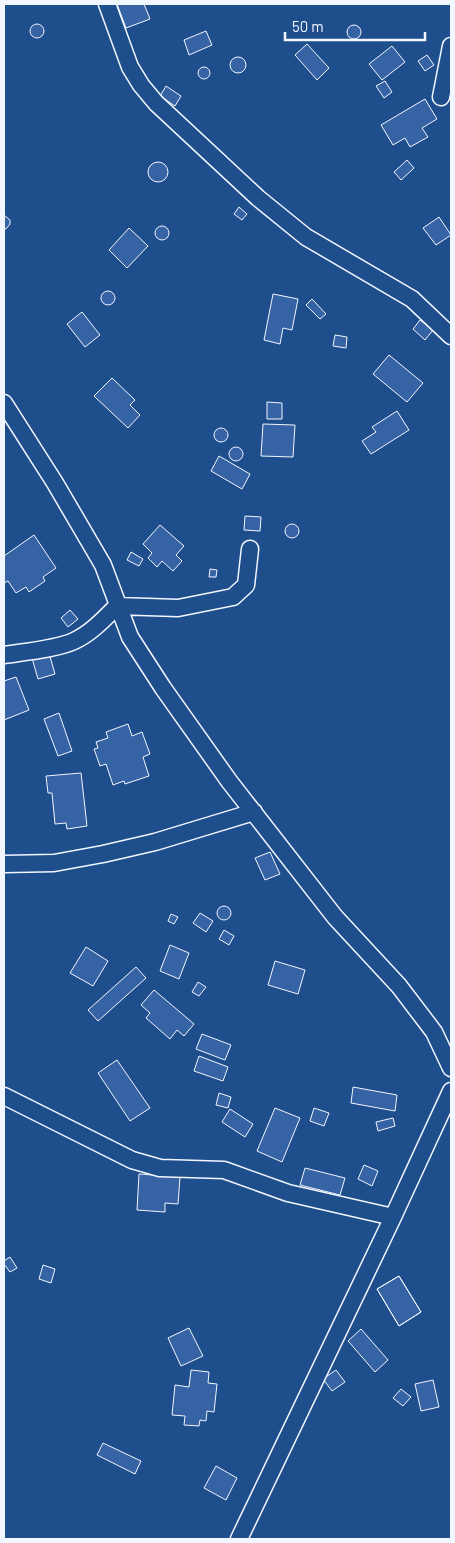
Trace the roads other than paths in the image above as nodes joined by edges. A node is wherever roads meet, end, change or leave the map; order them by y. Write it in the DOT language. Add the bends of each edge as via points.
graph roads {
  1 [pos="107,4"];
  2 [pos="451,46"];
  3 [pos="441,97"];
  4 [pos="451,336"];
  5 [pos="4,403"];
  6 [pos="250,549"];
  7 [pos="117,606"];
  8 [pos="4,655"];
  9 [pos="254,812"];
  10 [pos="4,864"];
  11 [pos="451,1068"];
  12 [pos="451,1091"];
  13 [pos="4,1096"];
  14 [pos="393,1217"];
  15 [pos="239,1539"];
  1 -- 4 [label="street" via="130,68 156,103 258,198 300,232 412,299"];
  2 -- 3 [label="street"];
  5 -- 7 [label="street" via="102,565"];
  6 -- 7 [label="street" via="246,585 233,597 178,608"];
  7 -- 8 [label="street" via="101,622 73,641"];
  7 -- 9 [label="street" via="130,637 158,680"];
  9 -- 10 [label="street" via="103,854 54,863"];
  9 -- 11 [label="street" via="335,917 399,986 434,1032"];
  12 -- 14 [label="street"];
  13 -- 14 [label="street" via="132,1160 160,1168 224,1170 288,1193"];
  14 -- 15 [label="street"];
}
